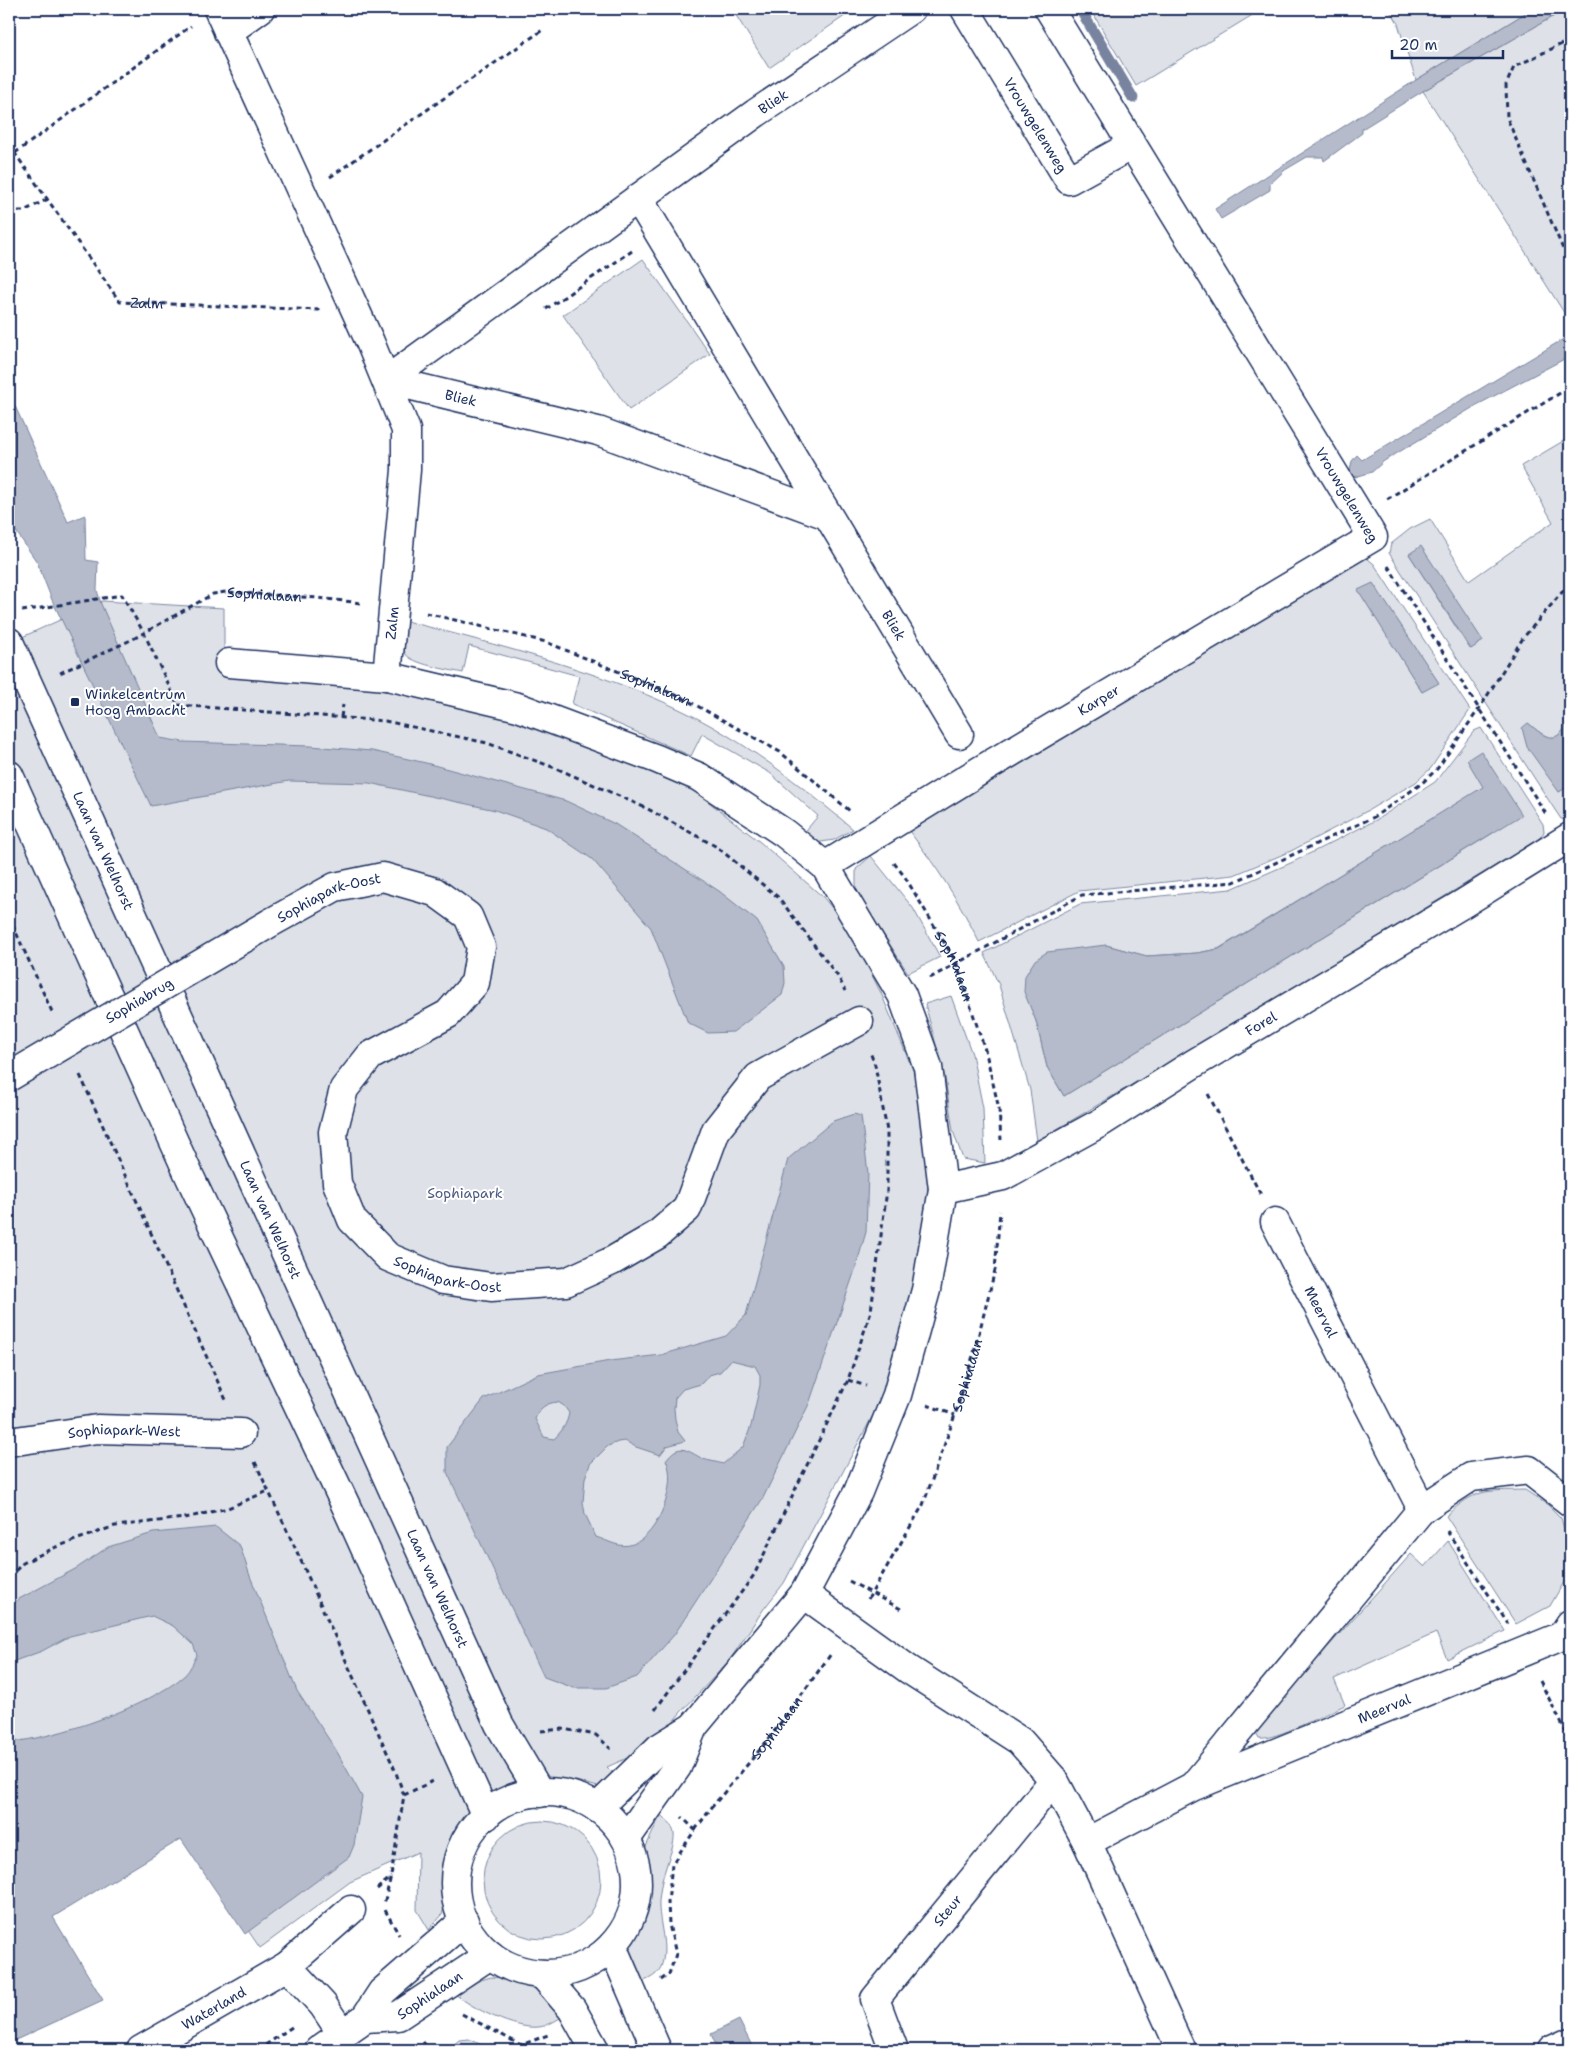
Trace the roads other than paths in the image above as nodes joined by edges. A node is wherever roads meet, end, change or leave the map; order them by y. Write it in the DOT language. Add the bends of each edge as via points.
graph roads {
  1 [pos="260,9"];
  2 [pos="911,9"];
  3 [pos="965,9"];
  4 [pos="1049,9"];
  5 [pos="215,20"];
  6 [pos="1132,145"];
  7 [pos="638,198"];
  8 [pos="387,380"];
  9 [pos="828,515"];
  10 [pos="1367,526"];
  11 [pos="9,642"];
  12 [pos="229,663"];
  13 [pos="387,676"];
  14 [pos="959,734"];
  15 [pos="9,776"];
  16 [pos="1570,838"];
  17 [pos="825,866"];
  18 [pos="270,924"];
  19 [pos="859,1021"];
  20 [pos="9,1078"];
  21 [pos="943,1189"];
  22 [pos="1275,1222"];
  23 [pos="241,1433"];
  24 [pos="9,1442"];
  25 [pos="1570,1502"];
  26 [pos="1422,1509"];
  27 [pos="804,1594"];
  28 [pos="1570,1624"];
  29 [pos="693,1727"];
  30 [pos="1054,1780"];
  31 [pos="1192,1787"];
  32 [pos="540,1793"];
  33 [pos="597,1808"];
  34 [pos="486,1816"];
  35 [pos="626,1839"];
  36 [pos="1087,1842"];
  37 [pos="351,1910"];
  38 [pos="464,1921"];
  39 [pos="612,1946"];
  40 [pos="490,1955"];
  41 [pos="286,1966"];
  42 [pos="542,1974"];
  43 [pos="364,2018"];
  44 [pos="343,2035"];
  45 [pos="1570,2042"];
  46 [pos="141,2050"];
  47 [pos="320,2050"];
  48 [pos="595,2050"];
  49 [pos="657,2050"];
  50 [pos="894,2050"];
  51 [pos="1181,2050"];
  52 [pos="1552,2050"];
  1 -- 5 [label="street"];
  2 -- 7 [label="street, Bliek" via="756,113"];
  3 -- 6 [label="street, Vrouwgelenweg" via="1070,180"];
  4 -- 6 [label="street, Vrouwgelenweg"];
  5 -- 8 [label="street, Zalm" via="302,195"];
  6 -- 10 [label="street, Vrouwgelenweg"];
  7 -- 8 [label="street, Bliek"];
  7 -- 9 [label="street, Bliek"];
  8 -- 9 [label="street, Bliek" via="598,431"];
  8 -- 13 [label="street, Zalm" via="406,430 406,470"];
  9 -- 14 [label="street, Bliek"];
  10 -- 17 [label="street, Karper"];
  11 -- 32 [label="street, Laan van Welhorst" via="499,1724"];
  12 -- 13 [label="street"];
  13 -- 17 [label="street" via="518,707 658,759 699,777 737,801"];
  15 -- 34 [label="street" via="189,1175 346,1506"];
  16 -- 21 [label="street, Forel" via="1100,1123 1003,1176"];
  17 -- 21 [label="street" via="902,995 928,1067"];
  18 -- 19 [label="street, Sophiapark-Oost" via="335,887 382,877 435,892 468,916 481,947 475,983 448,1014 370,1056 344,1088 333,1132 337,1184 352,1220 388,1257 442,1280 491,1287 566,1282 657,1235 687,1209 716,1130 758,1077"];
  18 -- 20 [label="street, Sophiabrug, bridge"];
  21 -- 27 [label="street" via="926,1290 897,1395 858,1492"];
  22 -- 26 [label="street, Meerval"];
  23 -- 24 [label="street, Sophiapark-West" via="96,1429"];
  25 -- 26 [label="street, Meerval" via="1529,1470 1471,1477"];
  26 -- 31 [label="street, Meerval"];
  27 -- 29 [label="street"];
  27 -- 30 [label="street" via="908,1669 1020,1741"];
  28 -- 31 [label="street, Meerval" via="1562,1636"];
  29 -- 33 [label="street" via="659,1748"];
  29 -- 35 [label="street" via="678,1767"];
  30 -- 36 [label="street"];
  30 -- 50 [label="street, Steur" via="875,1999"];
  31 -- 36 [label="street, Meerval"];
  32 -- 33 [label="street" via="570,1796"];
  32 -- 34 [label="street" via="511,1800"];
  33 -- 35 [label="street" via="614,1822"];
  34 -- 38 [label="street" via="468,1837 457,1864 456,1893"];
  35 -- 39 [label="street" via="635,1866 637,1895 628,1922"];
  36 -- 51 [label="street"];
  37 -- 41 [label="street, Waterland"];
  38 -- 40 [label="street"];
  38 -- 43 [label="street, Sophialaan" via="382,1992"];
  39 -- 42 [label="street" via="580,1967 562,1973"];
  39 -- 49 [label="street"];
  40 -- 42 [label="street" via="515,1968"];
  40 -- 43 [label="street, Sophialaan" via="398,2016"];
  41 -- 44 [label="street" via="323,2005"];
  41 -- 46 [label="street, Waterland"];
  42 -- 48 [label="street" via="572,2008"];
  43 -- 44 [label="street, Sophialaan"];
  44 -- 47 [label="street, Sophialaan"];
  45 -- 52 [label="street"];
}
